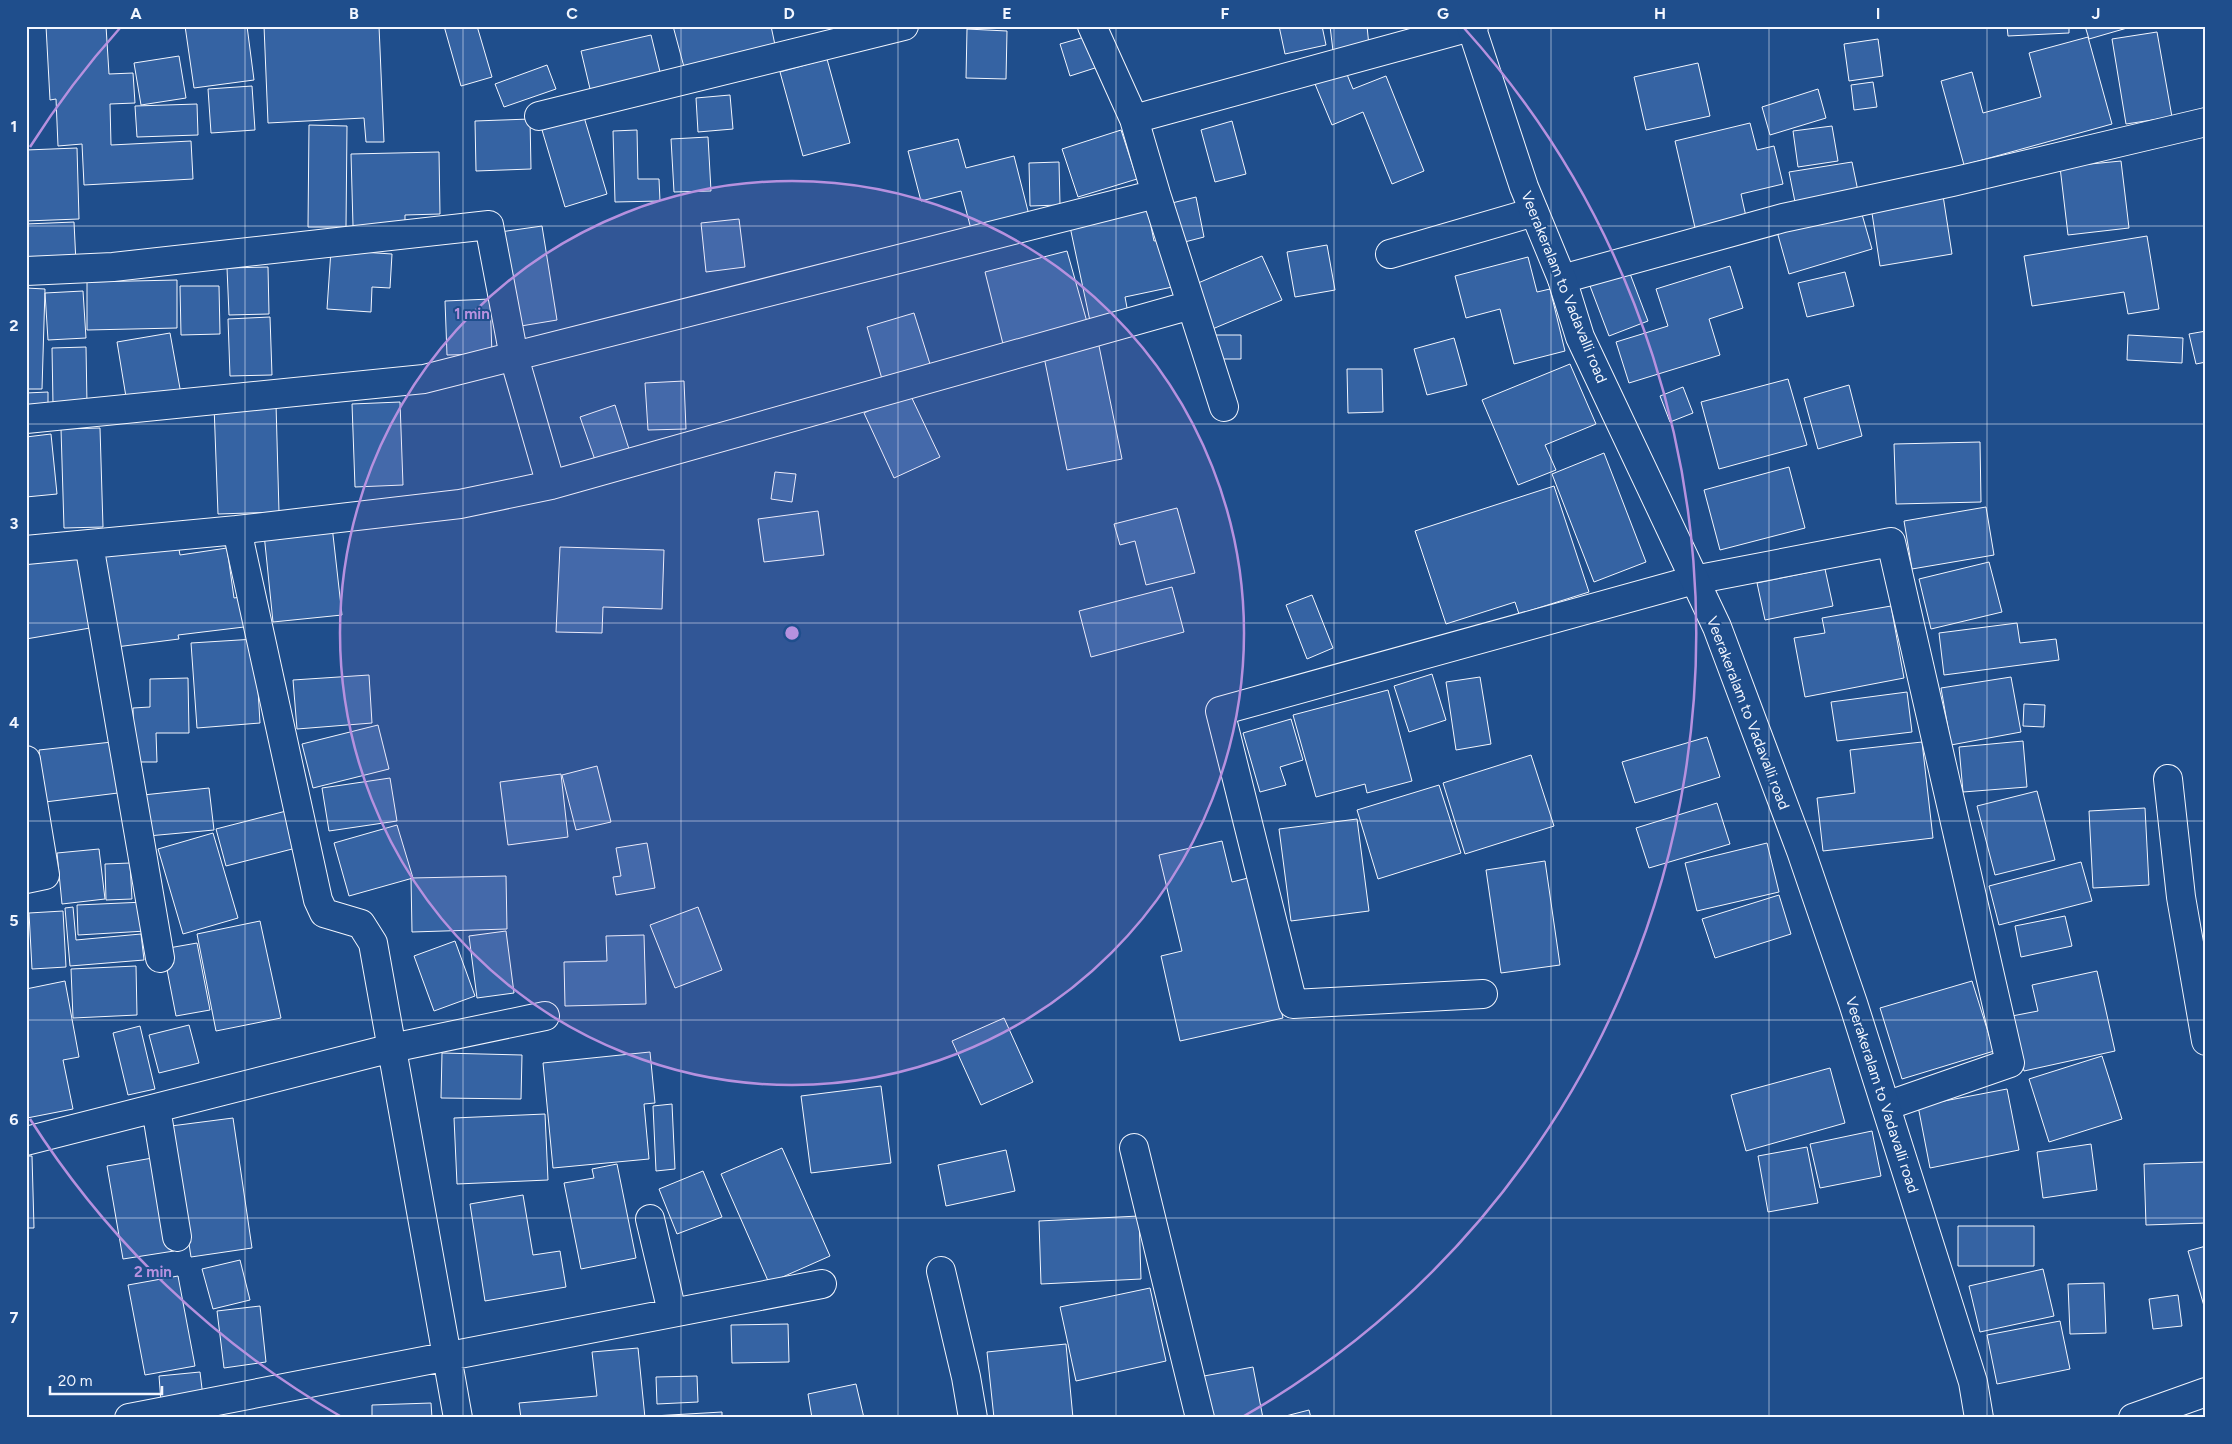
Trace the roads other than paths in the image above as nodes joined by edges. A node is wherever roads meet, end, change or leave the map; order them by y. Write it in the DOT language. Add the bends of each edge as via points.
graph roads {
  1 [pos="904,26"];
  2 [pos="1092,26"];
  3 [pos="1472,26"];
  4 [pos="539,116"];
  5 [pos="1134,119"];
  6 [pos="2206,122"];
  7 [pos="1156,194"];
  8 [pos="1534,212"];
  9 [pos="1390,254"];
  10 [pos="26,271"];
  11 [pos="1562,279"];
  12 [pos="1191,305"];
  13 [pos="514,357"];
  14 [pos="1224,407"];
  15 [pos="26,419"];
  16 [pos="551,485"];
  17 [pos="237,530"];
  18 [pos="89,544"];
  19 [pos="26,550"];
  20 [pos="1694,580"];
  21 [pos="26,760"];
  22 [pos="2168,779"];
  23 [pos="26,879"];
  24 [pos="160,958"];
  25 [pos="1483,994"];
  26 [pos="545,1016"];
  27 [pos="2206,1041"];
  28 [pos="392,1048"];
  29 [pos="1886,1106"];
  30 [pos="156,1108"];
  31 [pos="26,1141"];
  32 [pos="1134,1148"];
  33 [pos="650,1219"];
  34 [pos="177,1237"];
  35 [pos="942,1271"];
  36 [pos="822,1284"];
  37 [pos="672,1312"];
  38 [pos="446,1356"];
  39 [pos="2206,1392"];
  40 [pos="129,1418"];
  41 [pos="458,1418"];
  42 [pos="973,1418"];
  43 [pos="1200,1418"];
  44 [pos="1979,1418"];
  45 [pos="2133,1418"];
  1 -- 4 [label="street"];
  2 -- 5 [label="street"];
  3 -- 5 [label="street"];
  3 -- 8 [label="street, Veerakeralam to Vadavalli road"];
  5 -- 7 [label="street"];
  6 -- 11 [label="street" via="1783,218"];
  7 -- 12 [label="street"];
  7 -- 13 [label="street"];
  8 -- 9 [label="street"];
  8 -- 11 [label="street, Veerakeralam to Vadavalli road"];
  10 -- 13 [label="street" via="113,267 488,225"];
  11 -- 20 [label="street, Veerakeralam to Vadavalli road" via="1580,337"];
  12 -- 14 [label="street"];
  12 -- 16 [label="street"];
  13 -- 15 [label="street" via="424,379"];
  13 -- 16 [label="street"];
  16 -- 17 [label="street" via="460,504"];
  17 -- 18 [label="street"];
  17 -- 28 [label="street" via="318,900 324,913 361,924 373,943"];
  18 -- 19 [label="street"];
  18 -- 24 [label="street"];
  20 -- 25 [label="street" via="1220,711 1293,1004"];
  20 -- 29 [label="street, Veerakeralam to Vadavalli road" via="1717,627 1797,842"];
  20 -- 29 [label="street" via="1891,542 2010,1063"];
  21 -- 23 [label="street" via="45,875"];
  22 -- 27 [label="street" via="2181,897"];
  26 -- 28 [label="street"];
  28 -- 30 [label="street"];
  28 -- 38 [label="street"];
  29 -- 44 [label="street, Veerakeralam to Vadavalli road" via="1973,1382"];
  30 -- 31 [label="street"];
  30 -- 34 [label="street"];
  32 -- 43 [label="street"];
  33 -- 37 [label="street"];
  35 -- 42 [label="street"];
  36 -- 37 [label="street"];
  37 -- 38 [label="street"];
  38 -- 40 [label="street"];
  38 -- 41 [label="street"];
  39 -- 45 [label="street"];
}
